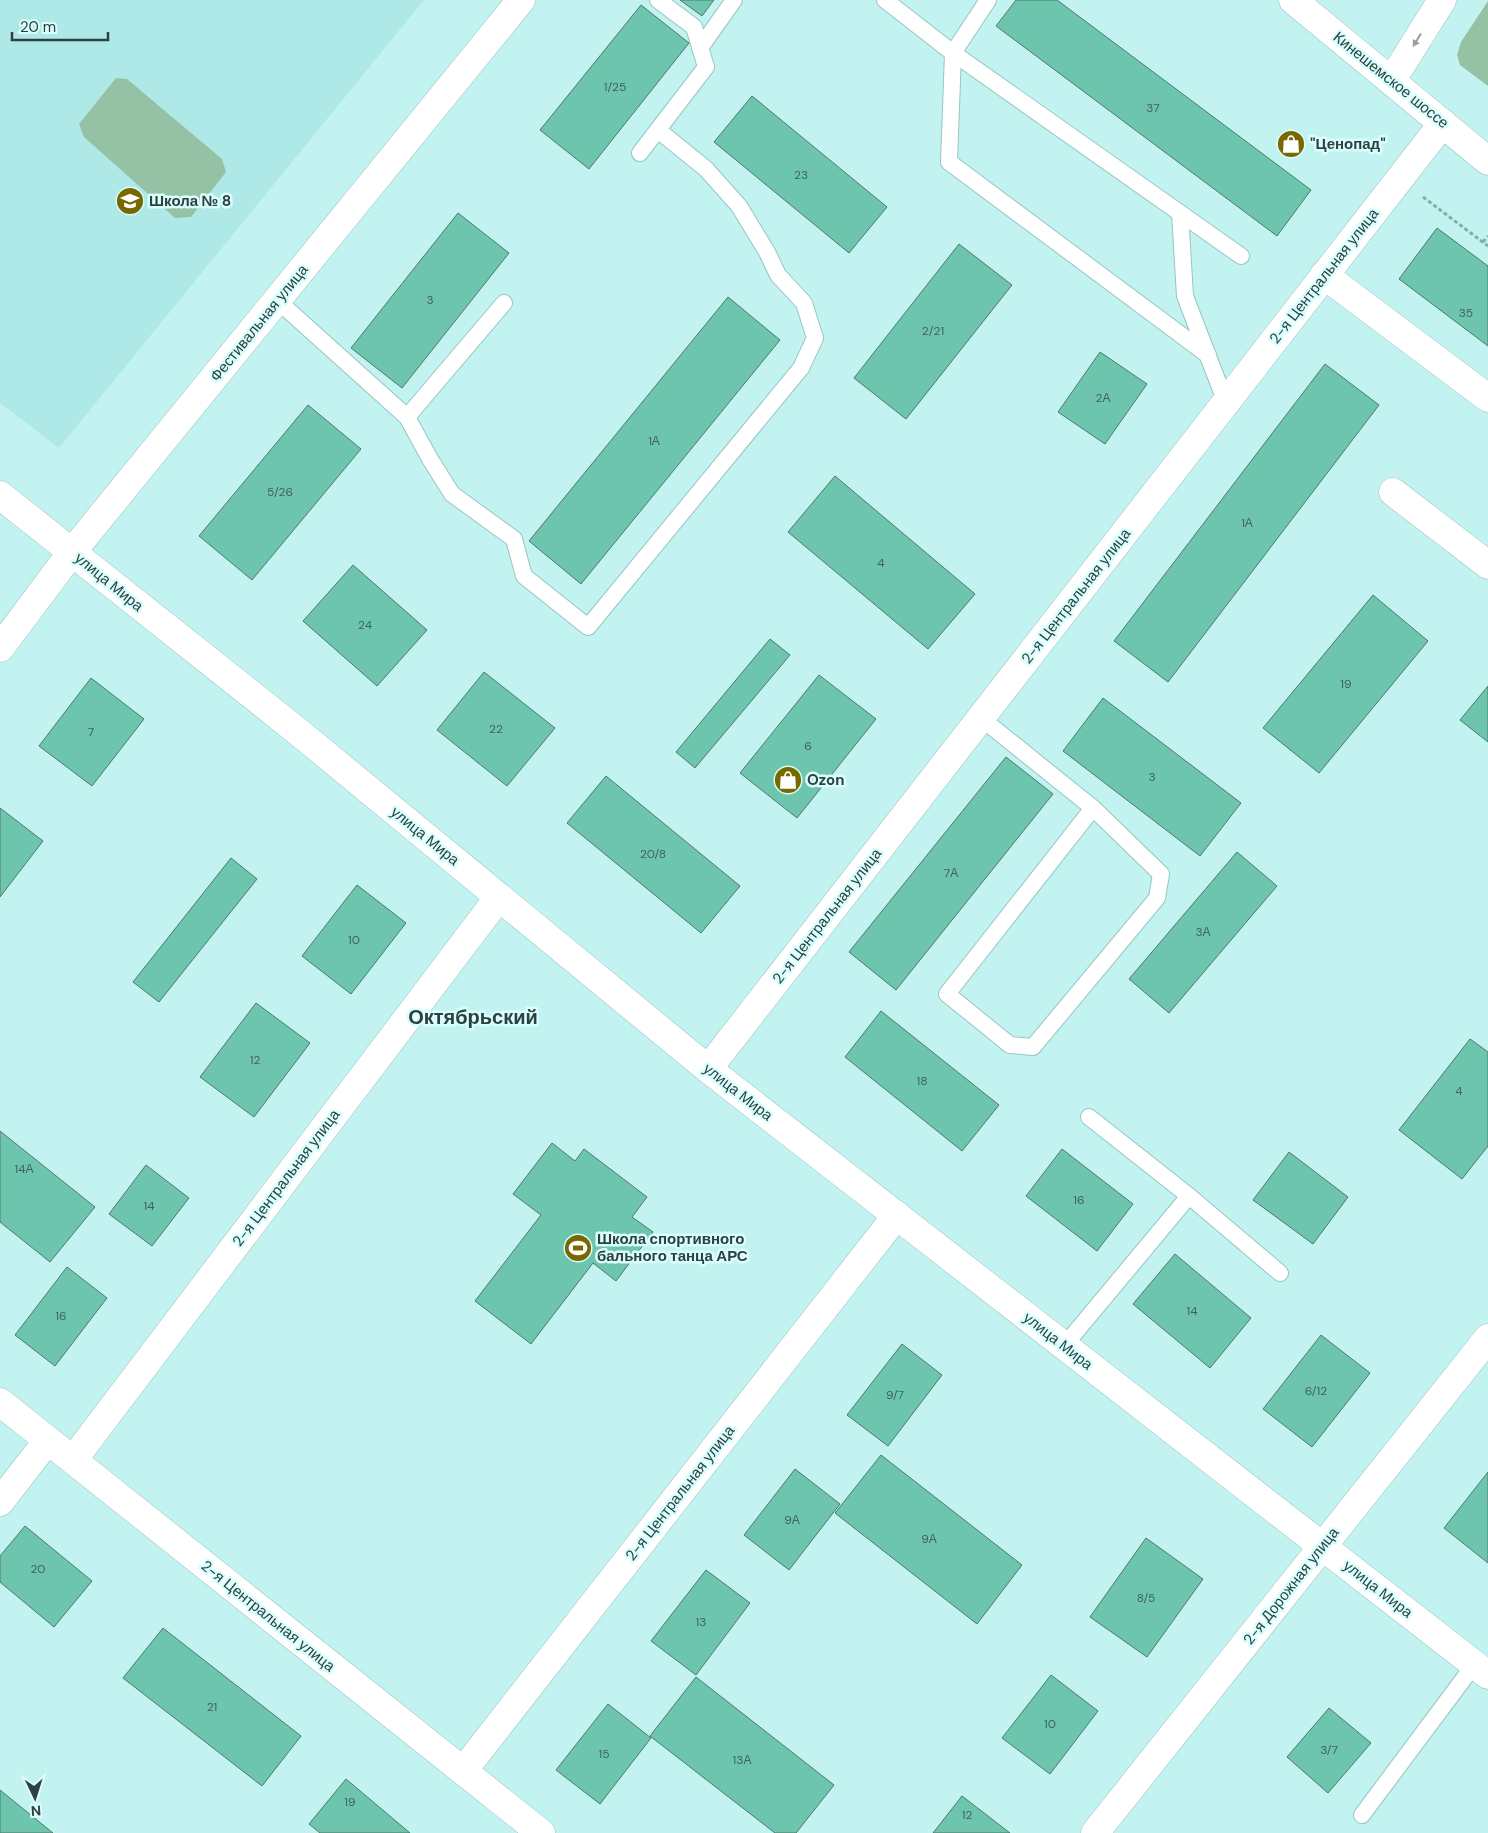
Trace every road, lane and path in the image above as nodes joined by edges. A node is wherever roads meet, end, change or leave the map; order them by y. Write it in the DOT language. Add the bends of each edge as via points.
graph roads {
  1 [pos="520,0"];
  2 [pos="658,0"];
  3 [pos="734,0"];
  4 [pos="885,0"];
  5 [pos="988,0"];
  6 [pos="1293,0"];
  7 [pos="1442,0"];
  8 [pos="700,48"];
  9 [pos="953,53"];
  10 [pos="1392,80"];
  11 [pos="1443,123"];
  12 [pos="658,130"];
  13 [pos="640,152"];
  14 [pos="1488,160"];
  15 [pos="1399,179"];
  16 [pos="1180,213"];
  17 [pos="1488,236"];
  18 [pos="1483,242"];
  19 [pos="1488,246"];
  20 [pos="1241,256"];
  21 [pos="1324,275"];
  22 [pos="278,300"];
  23 [pos="504,303"];
  24 [pos="1208,355"];
  25 [pos="1488,398"];
  26 [pos="1226,403"];
  27 [pos="407,417"];
  28 [pos="1393,492"];
  29 [pos="0,495"];
  30 [pos="72,552"];
  31 [pos="1488,565"];
  32 [pos="0,648"];
  33 [pos="981,718"];
  34 [pos="1093,808"];
  35 [pos="499,897"];
  36 [pos="708,1069"];
  37 [pos="1089,1117"];
  38 [pos="1189,1196"];
  39 [pos="897,1215"];
  40 [pos="1280,1273"];
  41 [pos="1488,1338"];
  42 [pos="1064,1346"];
  43 [pos="0,1402"];
  44 [pos="48,1440"];
  45 [pos="73,1460"];
  46 [pos="0,1502"];
  47 [pos="1322,1546"];
  48 [pos="1481,1670"];
  49 [pos="463,1771"];
  50 [pos="1362,1815"];
  51 [pos="541,1833"];
  52 [pos="1095,1833"];
  1 -- 22 [label="street, Фестивальная улица"];
  2 -- 8 [label="lane" via="694,27"];
  3 -- 8 [label="lane"];
  4 -- 9 [label="lane"];
  5 -- 9 [label="lane"];
  6 -- 10 [label="street, Кинешемское шоссе"];
  7 -- 10 [label="street, one-way"];
  8 -- 12 [label="lane" via="706,67"];
  9 -- 16 [label="lane"];
  9 -- 24 [label="lane" via="950,162"];
  10 -- 11 [label="street, Кинешемское шоссе"];
  11 -- 14 [label="street, Кинешемское шоссе"];
  11 -- 15 [label="street, 2-я Центральная улица"];
  12 -- 13 [label="lane"];
  12 -- 27 [label="lane" via="706,169 740,206 778,275 804,303 815,338 801,368 588,628 524,576 514,539 452,494"];
  15 -- 18 [label="path"];
  15 -- 21 [label="street, 2-я Центральная улица"];
  16 -- 20 [label="lane"];
  16 -- 24 [label="lane" via="1186,296"];
  17 -- 18 [label="path"];
  18 -- 19 [label="path"];
  21 -- 25 [label="street"];
  21 -- 26 [label="street, 2-я Центральная улица"];
  22 -- 27 [label="lane"];
  22 -- 30 [label="street, Фестивальная улица"];
  23 -- 27 [label="lane"];
  24 -- 26 [label="lane"];
  26 -- 33 [label="street, 2-я Центральная улица"];
  28 -- 31 [label="street"];
  29 -- 30 [label="street, улица Мира"];
  30 -- 32 [label="street, Фестивальная улица"];
  30 -- 35 [label="street, улица Мира"];
  33 -- 34 [label="lane"];
  33 -- 36 [label="street, 2-я Центральная улица"];
  34 -- 34 [label="lane" via="947,994 1010,1046 1033,1047 1157,898 1161,874"];
  35 -- 36 [label="street, улица Мира"];
  35 -- 45 [label="street, 2-я Центральная улица"];
  36 -- 39 [label="street, улица Мира"];
  37 -- 38 [label="lane"];
  38 -- 40 [label="lane"];
  38 -- 42 [label="lane"];
  39 -- 42 [label="street, улица Мира"];
  39 -- 49 [label="street, 2-я Центральная улица"];
  41 -- 47 [label="street, 2-я Дорожная улица"];
  42 -- 47 [label="street, улица Мира"];
  43 -- 44 [label="street, 2-я Центральная улица"];
  44 -- 45 [label="street, 2-я Центральная улица"];
  44 -- 46 [label="street"];
  45 -- 49 [label="street, 2-я Центральная улица"];
  47 -- 48 [label="street, улица Мира"];
  47 -- 52 [label="street, 2-я Дорожная улица"];
  48 -- 50 [label="lane"];
  49 -- 51 [label="street, 2-я Центральная улица"];
}
